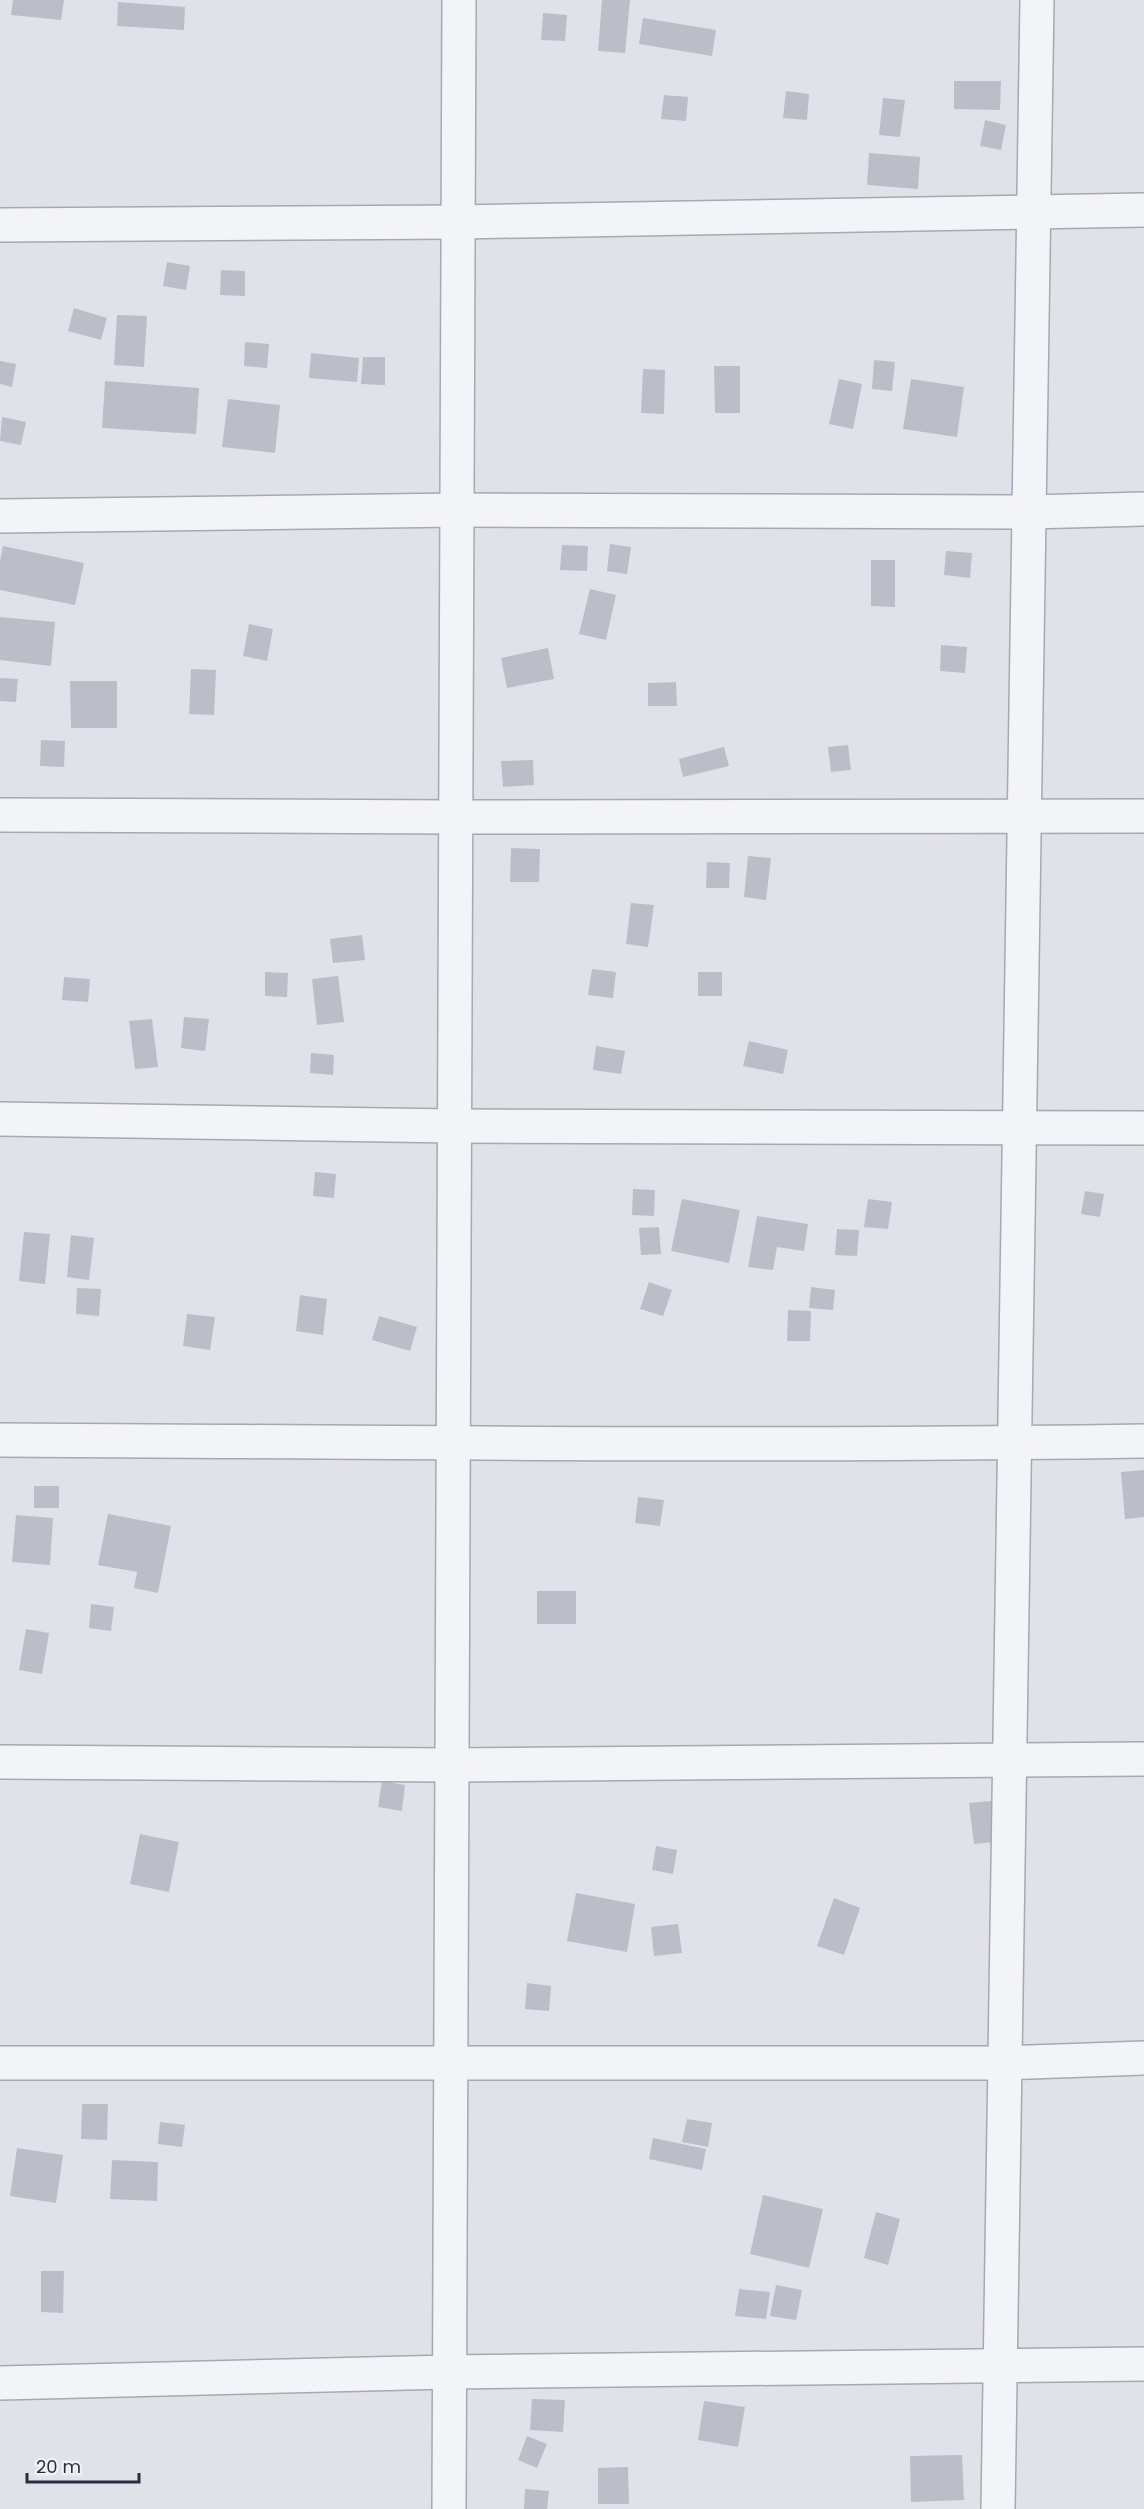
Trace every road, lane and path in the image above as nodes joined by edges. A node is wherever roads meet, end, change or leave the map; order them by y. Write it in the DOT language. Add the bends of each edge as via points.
graph roads {
  1 [pos="459,0"];
  2 [pos="1037,0"];
  3 [pos="1144,210"];
  4 [pos="1034,213"];
  5 [pos="458,222"];
  6 [pos="0,225"];
  7 [pos="1144,509"];
  8 [pos="457,510"];
  9 [pos="1029,512"];
  10 [pos="0,516"];
  11 [pos="0,815"];
  12 [pos="1024,815"];
  13 [pos="1144,816"];
  14 [pos="456,817"];
  15 [pos="0,1119"];
  16 [pos="454,1126"];
  17 [pos="1144,1128"];
  18 [pos="1020,1129"];
  19 [pos="0,1440"];
  20 [pos="1144,1441"];
  21 [pos="453,1443"];
  22 [pos="1015,1443"];
  23 [pos="1144,1759"];
  24 [pos="1011,1761"];
  25 [pos="0,1762"];
  26 [pos="452,1765"];
  27 [pos="1144,2058"];
  28 [pos="0,2062"];
  29 [pos="451,2063"];
  30 [pos="1005,2063"];
  31 [pos="1144,2364"];
  32 [pos="1000,2365"];
  33 [pos="449,2372"];
  34 [pos="0,2382"];
  35 [pos="449,2509"];
  36 [pos="998,2509"];
  1 -- 5 [label="street"];
  2 -- 4 [label="street"];
  3 -- 4 [label="street"];
  4 -- 5 [label="street"];
  4 -- 9 [label="street"];
  5 -- 6 [label="street"];
  5 -- 8 [label="street"];
  7 -- 9 [label="street"];
  8 -- 9 [label="street"];
  8 -- 10 [label="street"];
  8 -- 14 [label="street"];
  9 -- 12 [label="street"];
  11 -- 14 [label="street"];
  12 -- 13 [label="street"];
  12 -- 14 [label="street"];
  12 -- 18 [label="street"];
  14 -- 16 [label="street"];
  15 -- 16 [label="street"];
  16 -- 18 [label="street"];
  16 -- 21 [label="street"];
  17 -- 18 [label="street"];
  18 -- 22 [label="street"];
  19 -- 21 [label="street"];
  20 -- 22 [label="street"];
  21 -- 22 [label="street"];
  21 -- 26 [label="street"];
  22 -- 24 [label="street"];
  23 -- 24 [label="street"];
  24 -- 26 [label="street"];
  24 -- 30 [label="street"];
  25 -- 26 [label="street"];
  26 -- 29 [label="street"];
  27 -- 30 [label="street"];
  28 -- 29 [label="street"];
  29 -- 30 [label="street"];
  29 -- 33 [label="street"];
  30 -- 32 [label="street"];
  31 -- 32 [label="street"];
  32 -- 33 [label="street"];
  32 -- 36 [label="street"];
  33 -- 34 [label="street"];
  33 -- 35 [label="street"];
}
